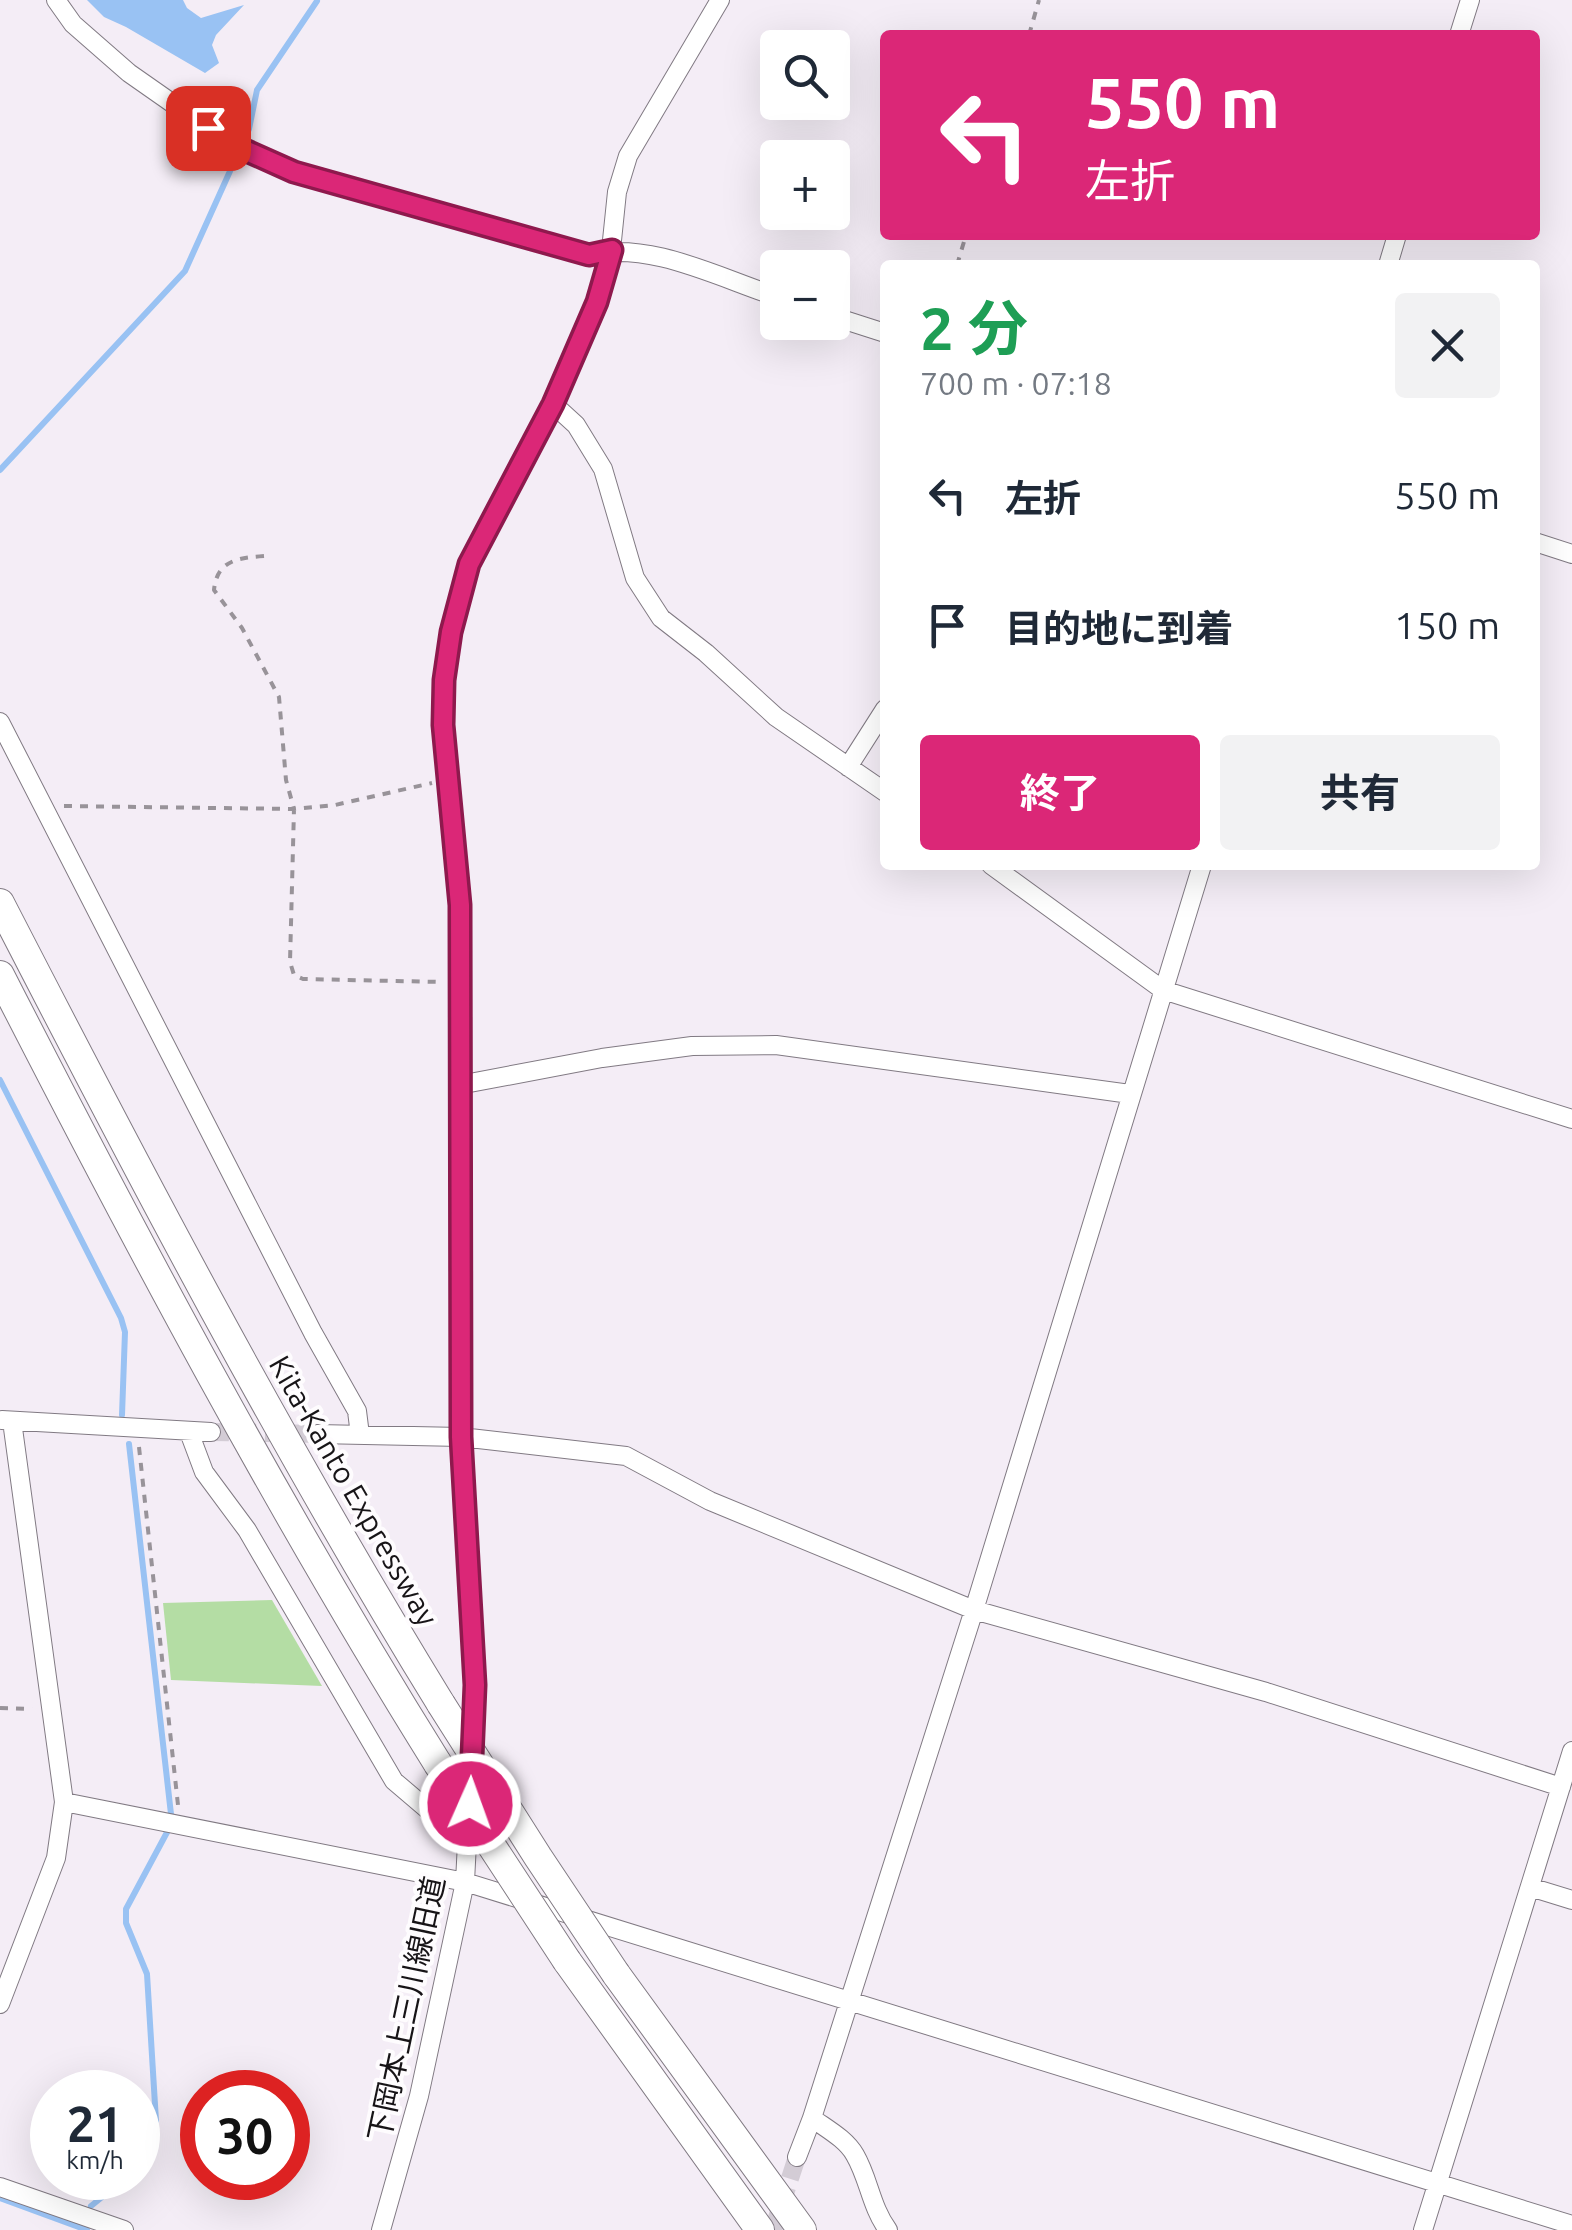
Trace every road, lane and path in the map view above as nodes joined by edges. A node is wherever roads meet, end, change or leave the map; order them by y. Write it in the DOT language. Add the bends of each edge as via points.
graph roads {
  1 [pos="56,0"];
  2 [pos="720,0"];
  3 [pos="1040,0"];
  4 [pos="1470,0"];
  5 [pos="1030,30"];
  6 [pos="1461,30"];
  7 [pos="612,250"];
  8 [pos="760,291"];
  9 [pos="850,322"];
  10 [pos="880,332"];
  11 [pos="553,404"];
  12 [pos="1540,544"];
  13 [pos="1572,554"];
  14 [pos="264,556"];
  15 [pos="880,717"];
  16 [pos="0,722"];
  17 [pos="848,767"];
  18 [pos="448,780"];
  19 [pos="880,789"];
  20 [pos="44,805"];
  21 [pos="294,809"];
  22 [pos="998,870"];
  23 [pos="1200,870"];
  24 [pos="0,903"];
  25 [pos="0,975"];
  26 [pos="461,982"];
  27 [pos="1163,990"];
  28 [pos="459,1085"];
  29 [pos="1130,1094"];
  30 [pos="1572,1119"];
  31 [pos="6,1421"];
  32 [pos="136,1429"];
  33 [pos="190,1432"];
  34 [pos="211,1432"];
  35 [pos="317,1434"];
  36 [pos="360,1434"];
  37 [pos="461,1437"];
  38 [pos="974,1610"];
  39 [pos="0,1708"];
  40 [pos="51,1709"];
  41 [pos="1572,1751"];
  42 [pos="1561,1787"];
  43 [pos="64,1802"];
  44 [pos="180,1825"];
  45 [pos="468,1844"];
  46 [pos="464,1882"];
  47 [pos="1530,1887"];
  48 [pos="1572,1900"];
  49 [pos="848,2003"];
  50 [pos="0,2004"];
  51 [pos="812,2118"];
  52 [pos="796,2157"];
  53 [pos="1437,2184"];
  54 [pos="0,2187"];
  55 [pos="1572,2225"];
  56 [pos="124,2230"];
  57 [pos="380,2230"];
  58 [pos="760,2230"];
  59 [pos="802,2230"];
  60 [pos="888,2230"];
  61 [pos="1423,2230"];
  1 -- 7 [label="street" via="129,73 229,143 294,172 552,245 589,255"];
  2 -- 7 [label="street, 下岡本上三川線旧道" via="628,156"];
  3 -- 5 [label="path"];
  4 -- 6 [label="street"];
  7 -- 8 [label="street" via="652,255"];
  7 -- 11 [label="street, 下岡本上三川線旧道"];
  9 -- 10 [label="street"];
  11 -- 17 [label="street" via="576,425 603,469 634,578 661,618 776,717"];
  11 -- 18 [label="street, 下岡本上三川線旧道" via="469,564 444,680"];
  12 -- 13 [label="street"];
  14 -- 21 [label="path" via="223,565 214,590 279,696"];
  15 -- 17 [label="street"];
  16 -- 20 [label="street"];
  17 -- 19 [label="street"];
  18 -- 21 [label="path"];
  18 -- 26 [label="street, 下岡本上三川線旧道"];
  20 -- 21 [label="path"];
  20 -- 36 [label="street" via="356,1410"];
  21 -- 26 [label="path" via="294,975"];
  22 -- 27 [label="street"];
  23 -- 27 [label="street"];
  24 -- 59 [label="highway, Kita-Kanto Expressway, bridge" via="160,1215 350,1557 538,1858"];
  25 -- 58 [label="highway, bridge" via="234,1421 438,1764 567,1961"];
  26 -- 28 [label="street, 下岡本上三川線旧道"];
  27 -- 29 [label="street"];
  27 -- 30 [label="street"];
  28 -- 29 [label="street" via="692,1046 776,1045"];
  28 -- 37 [label="street, 下岡本上三川線旧道"];
  29 -- 38 [label="street"];
  31 -- 32 [label="street"];
  31 -- 40 [label="street"];
  32 -- 33 [label="street"];
  32 -- 44 [label="path"];
  33 -- 34 [label="street"];
  33 -- 45 [label="street" via="204,1472 248,1530 394,1781"];
  35 -- 36 [label="street"];
  36 -- 37 [label="street"];
  37 -- 38 [label="street" via="626,1456 710,1500"];
  37 -- 45 [label="street, 下岡本上三川線旧道" via="475,1685"];
  38 -- 42 [label="street" via="1266,1692"];
  38 -- 49 [label="street"];
  39 -- 40 [label="path"];
  40 -- 43 [label="street"];
  41 -- 42 [label="street"];
  42 -- 47 [label="street"];
  43 -- 44 [label="street"];
  43 -- 50 [label="street" via="56,1858"];
  44 -- 46 [label="street"];
  45 -- 46 [label="street, 下岡本上三川線旧道"];
  46 -- 49 [label="street"];
  46 -- 57 [label="street, 下岡本上三川線旧道" via="423,2079"];
  47 -- 48 [label="street"];
  47 -- 53 [label="street"];
  49 -- 51 [label="street"];
  49 -- 53 [label="street"];
  51 -- 52 [label="street"];
  51 -- 60 [label="street" via="855,2154"];
  53 -- 55 [label="street"];
  53 -- 61 [label="street"];
  54 -- 56 [label="street"];
}
